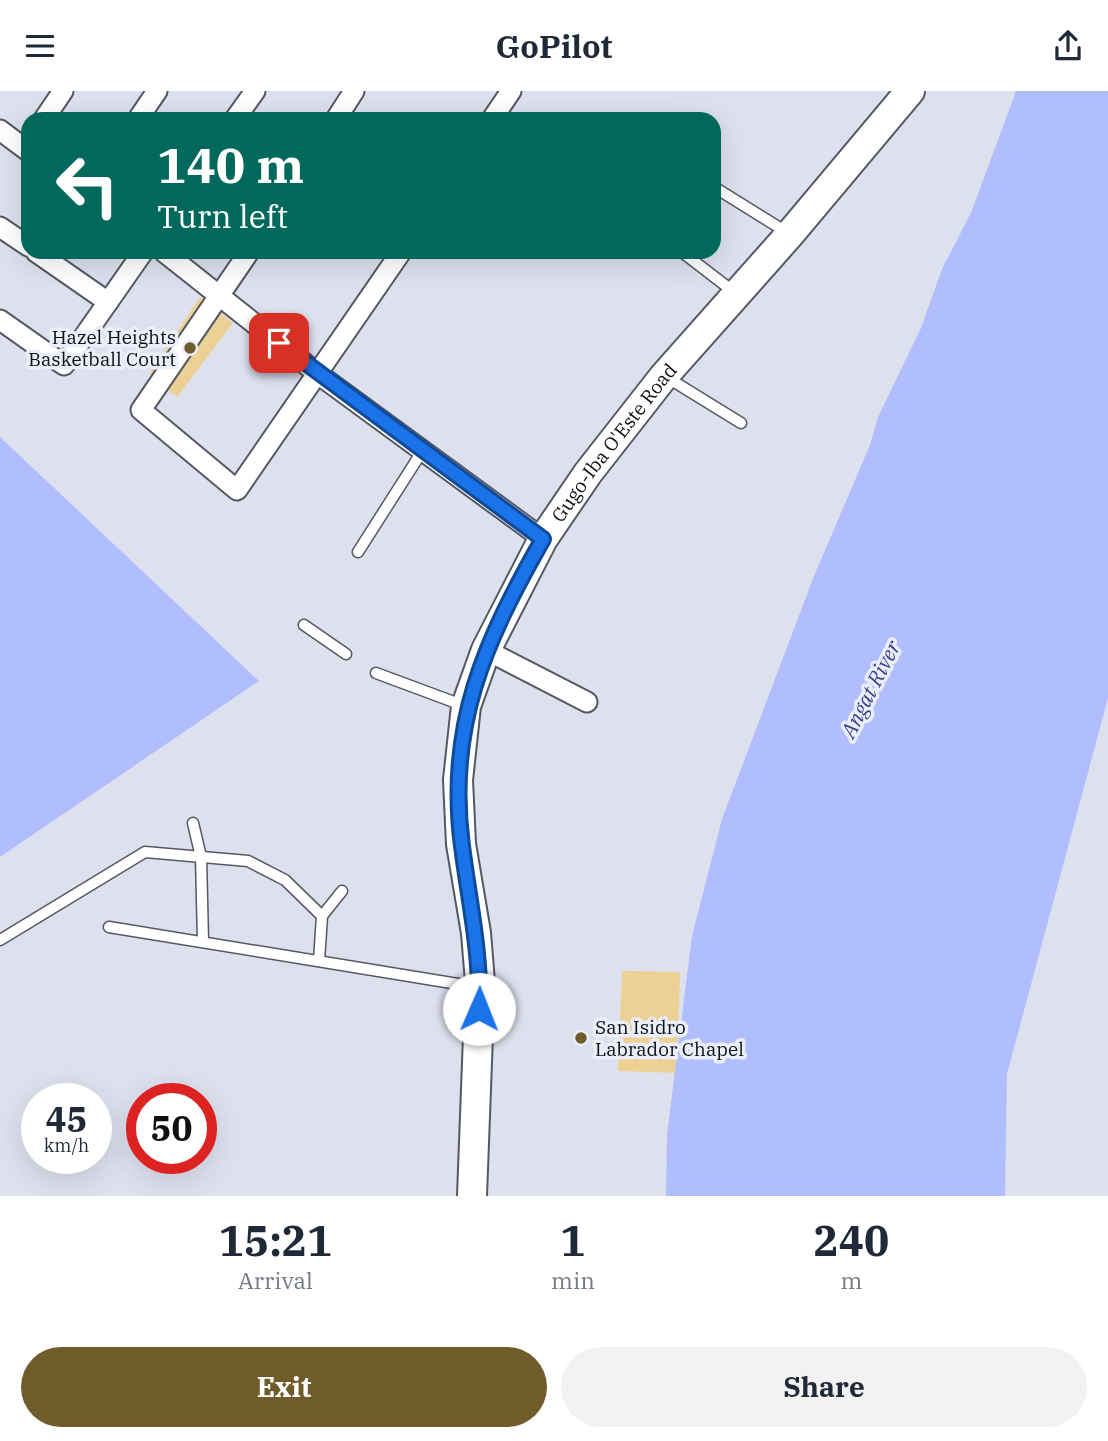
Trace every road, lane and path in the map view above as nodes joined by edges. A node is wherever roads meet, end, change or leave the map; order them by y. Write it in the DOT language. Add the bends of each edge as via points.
graph roads {
  1 [pos="63,91"];
  2 [pos="157,91"];
  3 [pos="255,91"];
  4 [pos="354,91"];
  5 [pos="511,91"];
  6 [pos="910,91"];
  7 [pos="49,112"];
  8 [pos="143,112"];
  9 [pos="240,112"];
  10 [pos="340,112"];
  11 [pos="497,112"];
  12 [pos="0,130"];
  13 [pos="21,143"];
  14 [pos="721,191"];
  15 [pos="0,227"];
  16 [pos="790,234"];
  17 [pos="21,241"];
  18 [pos="46,259"];
  19 [pos="138,259"];
  20 [pos="173,259"];
  21 [pos="245,259"];
  22 [pos="396,259"];
  23 [pos="691,259"];
  24 [pos="737,295"];
  25 [pos="221,296"];
  26 [pos="108,302"];
  27 [pos="0,320"];
  28 [pos="318,374"];
  29 [pos="664,376"];
  30 [pos="741,423"];
  31 [pos="423,449"];
  32 [pos="543,539"];
  33 [pos="358,552"];
  34 [pos="304,625"];
  35 [pos="486,650"];
  36 [pos="346,654"];
  37 [pos="376,673"];
  38 [pos="587,702"];
  39 [pos="466,706"];
  40 [pos="193,824"];
  41 [pos="201,857"];
  42 [pos="342,891"];
  43 [pos="322,916"];
  44 [pos="109,926"];
  45 [pos="0,940"];
  46 [pos="203,942"];
  47 [pos="319,961"];
  48 [pos="480,982"];
  49 [pos="472,1196"];
  1 -- 7 [label="street"];
  2 -- 8 [label="street"];
  3 -- 9 [label="street"];
  4 -- 10 [label="street"];
  5 -- 11 [label="street"];
  6 -- 16 [label="main road, Gugo-Iba O'Este Road"];
  12 -- 13 [label="street"];
  14 -- 16 [label="lane"];
  15 -- 17 [label="street"];
  16 -- 24 [label="main road, Gugo-Iba O'Este Road"];
  18 -- 26 [label="street"];
  19 -- 26 [label="street"];
  20 -- 25 [label="street"];
  21 -- 25 [label="street"];
  22 -- 28 [label="street"];
  23 -- 24 [label="lane"];
  24 -- 29 [label="main road, Gugo-Iba O'Este Road"];
  25 -- 28 [label="street"];
  25 -- 28 [label="street" via="141,410 237,490"];
  26 -- 27 [label="street" via="64,365"];
  28 -- 31 [label="street"];
  29 -- 30 [label="lane"];
  29 -- 32 [label="main road, Gugo-Iba O'Este Road"];
  31 -- 32 [label="street"];
  31 -- 33 [label="lane"];
  32 -- 35 [label="main road, Gugo-Iba O'Este Road"];
  34 -- 36 [label="lane"];
  35 -- 38 [label="street"];
  35 -- 39 [label="main road, Gugo-Iba O'Este Road"];
  37 -- 39 [label="lane"];
  39 -- 48 [label="main road, Gugo-Iba O'Este Road" via="458,780"];
  40 -- 41 [label="lane"];
  41 -- 43 [label="lane" via="248,861 285,880"];
  41 -- 45 [label="lane" via="145,852"];
  41 -- 46 [label="lane"];
  42 -- 43 [label="lane"];
  43 -- 47 [label="lane"];
  44 -- 46 [label="lane"];
  46 -- 47 [label="lane"];
  47 -- 48 [label="lane" via="464,985"];
  48 -- 49 [label="main road, Gugo-Iba O'Este Road"];
}
